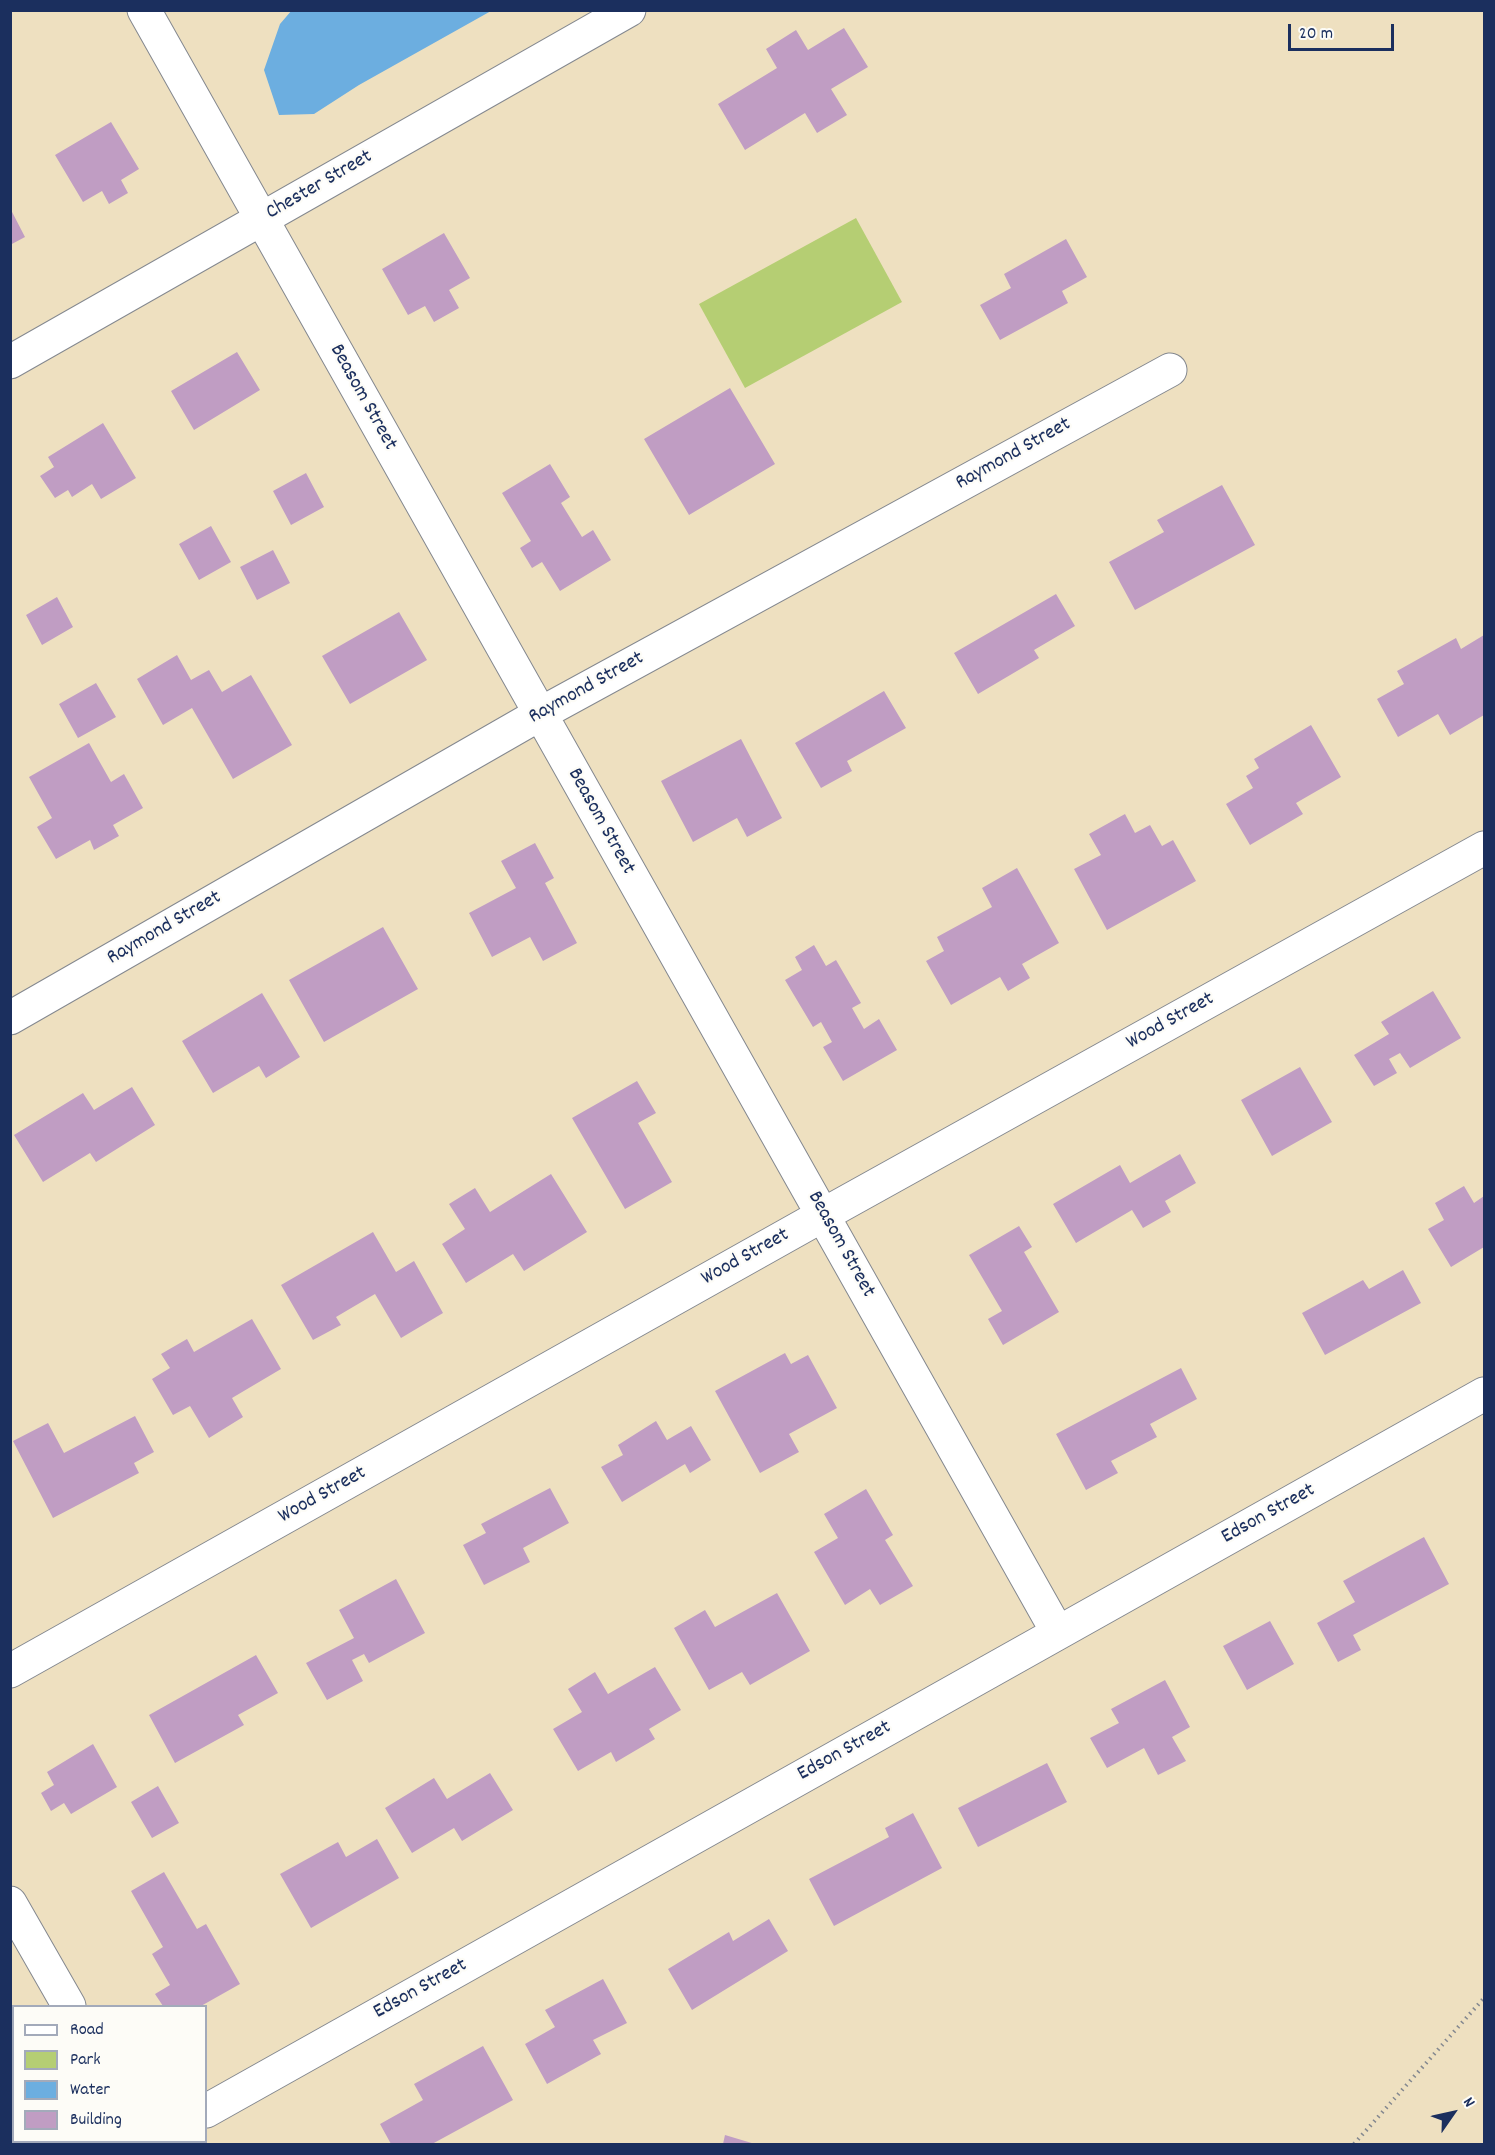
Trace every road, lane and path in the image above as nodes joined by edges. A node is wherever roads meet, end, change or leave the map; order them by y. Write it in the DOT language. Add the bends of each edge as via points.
graph roads {
  1 [pos="144,10"];
  2 [pos="629,10"];
  3 [pos="261,220"];
  4 [pos="10,362"];
  5 [pos="1170,370"];
  6 [pos="540,714"];
  7 [pos="1485,848"];
  8 [pos="10,1018"];
  9 [pos="823,1215"];
  10 [pos="1485,1394"];
  11 [pos="1058,1633"];
  12 [pos="10,1671"];
  13 [pos="10,1903"];
  14 [pos="1485,1998"];
  15 [pos="68,2005"];
  16 [pos="207,2110"];
  17 [pos="1354,2145"];
  1 -- 3 [label="street, Beasom Street"];
  2 -- 3 [label="street, Chester Street"];
  3 -- 4 [label="street, Chester Street"];
  3 -- 6 [label="street, Beasom Street"];
  5 -- 6 [label="street, Raymond Street"];
  6 -- 8 [label="street, Raymond Street"];
  6 -- 9 [label="street, Beasom Street"];
  7 -- 9 [label="street, Wood Street"];
  9 -- 11 [label="street, Beasom Street"];
  9 -- 12 [label="street, Wood Street"];
  10 -- 11 [label="street, Edson Street"];
  11 -- 16 [label="street, Edson Street"];
  13 -- 15 [label="street"];
  14 -- 17 [label="path"];
}
